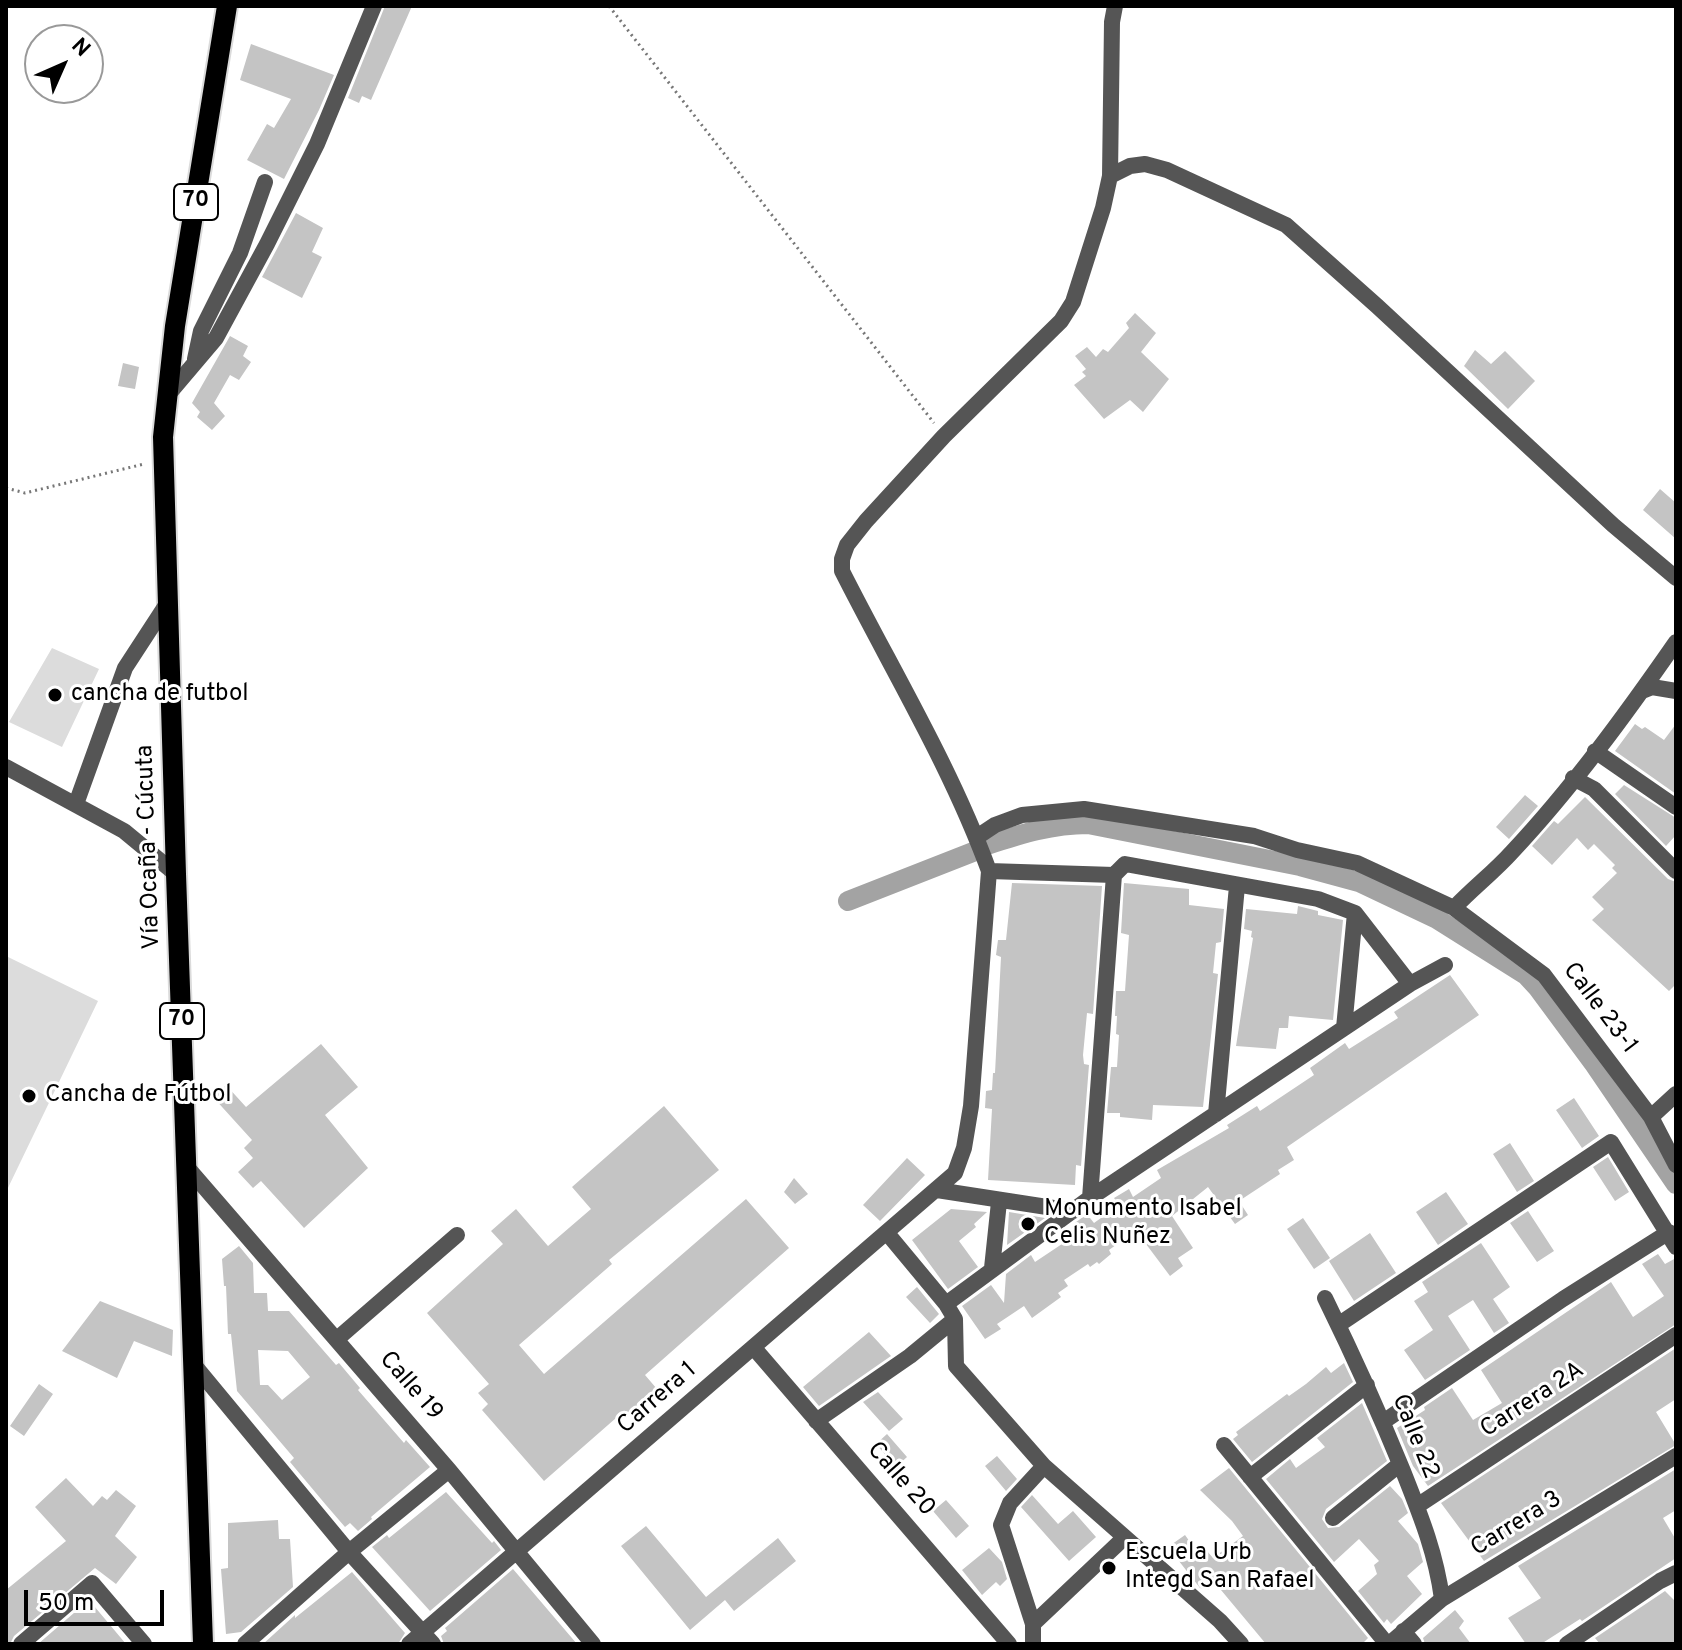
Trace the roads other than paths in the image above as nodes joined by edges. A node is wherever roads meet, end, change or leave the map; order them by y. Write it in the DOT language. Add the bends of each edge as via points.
graph roads {
  1 [pos="227,6"];
  2 [pos="374,6"];
  3 [pos="1115,6"];
  4 [pos="1110,176"];
  5 [pos="265,182"];
  6 [pos="195,361"];
  7 [pos="165,398"];
  8 [pos="1676,578"];
  9 [pos="168,602"];
  10 [pos="1676,642"];
  11 [pos="1642,691"];
  12 [pos="1676,691"];
  13 [pos="1595,751"];
  14 [pos="6,767"];
  15 [pos="1573,778"];
  16 [pos="76,804"];
  17 [pos="1676,807"];
  18 [pos="977,837"];
  19 [pos="989,871"];
  20 [pos="1676,871"];
  21 [pos="176,874"];
  22 [pos="1114,875"];
  23 [pos="1237,886"];
  24 [pos="1454,908"];
  25 [pos="1355,913"];
  26 [pos="1445,965"];
  27 [pos="1410,984"];
  28 [pos="1344,1028"];
  29 [pos="1676,1094"];
  30 [pos="1216,1114"];
  31 [pos="1651,1117"];
  32 [pos="1676,1165"];
  33 [pos="186,1166"];
  34 [pos="937,1190"];
  35 [pos="1090,1198"];
  36 [pos="999,1202"];
  37 [pos="1073,1211"];
  38 [pos="887,1233"];
  39 [pos="457,1235"];
  40 [pos="1673,1240"];
  41 [pos="992,1268"];
  42 [pos="1325,1298"];
  43 [pos="950,1311"];
  44 [pos="1338,1325"];
  45 [pos="1676,1335"];
  46 [pos="337,1339"];
  47 [pos="754,1348"];
  48 [pos="195,1366"];
  49 [pos="1367,1385"];
  50 [pos="816,1421"];
  51 [pos="1383,1422"];
  52 [pos="1224,1445"];
  53 [pos="1676,1456"];
  54 [pos="1400,1464"];
  55 [pos="1044,1466"];
  56 [pos="449,1470"];
  57 [pos="1250,1477"];
  58 [pos="1417,1506"];
  59 [pos="1333,1518"];
  60 [pos="1124,1538"];
  61 [pos="349,1552"];
  62 [pos="517,1552"];
  63 [pos="1676,1573"];
  64 [pos="1442,1599"];
  65 [pos="1033,1624"];
  66 [pos="428,1638"];
  67 [pos="1408,1638"];
  68 [pos="1570,1643"];
  69 [pos="21,1644"];
  70 [pos="144,1644"];
  71 [pos="203,1644"];
  72 [pos="245,1644"];
  73 [pos="409,1644"];
  74 [pos="593,1644"];
  75 [pos="1009,1644"];
  76 [pos="1033,1644"];
  77 [pos="1241,1644"];
  78 [pos="1388,1644"];
  1 -- 7 [label="main road, Vía Ocaña - Cúcuta / 70"];
  2 -- 6 [label="street" via="317,144 267,244 216,338"];
  3 -- 4 [label="street"];
  4 -- 8 [label="street" via="1145,164 1167,170 1286,225"];
  4 -- 18 [label="street" via="1073,302 1061,321 944,436 847,545 842,559 842,571"];
  5 -- 6 [label="street" via="240,253 201,331"];
  6 -- 7 [label="street"];
  7 -- 9 [label="main road, Vía Ocaña - Cúcuta / 70"];
  9 -- 16 [label="street" via="125,668"];
  9 -- 21 [label="main road, Vía Ocaña - Cúcuta / 70"];
  10 -- 11 [label="street"];
  11 -- 12 [label="street"];
  11 -- 13 [label="street"];
  13 -- 15 [label="street"];
  13 -- 17 [label="street"];
  14 -- 16 [label="street"];
  15 -- 20 [label="street" via="1594,789"];
  15 -- 24 [label="street" via="1510,855"];
  16 -- 21 [label="street" via="124,831"];
  18 -- 19 [label="street"];
  18 -- 24 [label="street, Calle 23-1" via="1022,815 1084,809 1254,836 1357,863"];
  19 -- 22 [label="street"];
  19 -- 34 [label="street, Carrera 1" via="971,1106 955,1173"];
  21 -- 33 [label="main road, Vía Ocaña - Cúcuta / 70"];
  22 -- 23 [label="street" via="1125,864"];
  22 -- 35 [label="street"];
  23 -- 25 [label="street" via="1318,899"];
  23 -- 30 [label="street"];
  24 -- 31 [label="street, Calle 23-1" via="1544,975"];
  25 -- 27 [label="street"];
  25 -- 28 [label="street"];
  26 -- 27 [label="street"];
  27 -- 28 [label="street"];
  28 -- 30 [label="street"];
  29 -- 31 [label="street"];
  30 -- 35 [label="street"];
  31 -- 32 [label="street, Calle 23-1"];
  33 -- 46 [label="street, Calle 19"];
  33 -- 48 [label="main road, Vía Ocaña - Cúcuta / 70"];
  34 -- 36 [label="street"];
  34 -- 38 [label="street, Carrera 1"];
  35 -- 37 [label="street"];
  36 -- 37 [label="street"];
  36 -- 41 [label="street"];
  37 -- 41 [label="street"];
  38 -- 43 [label="street"];
  38 -- 47 [label="street, Carrera 1"];
  39 -- 46 [label="street"];
  40 -- 44 [label="street" via="1611,1142"];
  40 -- 51 [label="street" via="1563,1299"];
  41 -- 43 [label="street"];
  42 -- 44 [label="street, Calle 22"];
  43 -- 50 [label="street" via="910,1356"];
  43 -- 55 [label="street" via="956,1366"];
  44 -- 49 [label="street, Calle 22"];
  45 -- 58 [label="street, Carrera 2A"];
  46 -- 56 [label="street, Calle 19"];
  47 -- 50 [label="street, Calle 20"];
  47 -- 62 [label="street, Carrera 1"];
  48 -- 61 [label="street"];
  48 -- 71 [label="main road, Vía Ocaña - Cúcuta / 70"];
  49 -- 51 [label="street, Calle 22"];
  49 -- 57 [label="street"];
  50 -- 75 [label="street, Calle 20"];
  51 -- 54 [label="street, Calle 22"];
  52 -- 57 [label="street"];
  53 -- 64 [label="street, Carrera 3"];
  54 -- 58 [label="street, Calle 22"];
  54 -- 59 [label="street"];
  55 -- 60 [label="street"];
  55 -- 65 [label="street" via="1010,1503 1001,1525"];
  56 -- 61 [label="street"];
  56 -- 62 [label="street, Calle 19"];
  57 -- 78 [label="street"];
  58 -- 64 [label="street, Calle 22"];
  60 -- 65 [label="street"];
  60 -- 77 [label="street"];
  61 -- 66 [label="street"];
  61 -- 72 [label="street"];
  62 -- 66 [label="street, Carrera 1"];
  62 -- 74 [label="street, Calle 19"];
  63 -- 68 [label="street"];
  64 -- 67 [label="street, Carrera 3"];
  65 -- 76 [label="street"];
  66 -- 73 [label="street, Carrera 1"];
  67 -- 78 [label="street, Carrera 3"];
  69 -- 70 [label="street" via="92,1583"];
}
